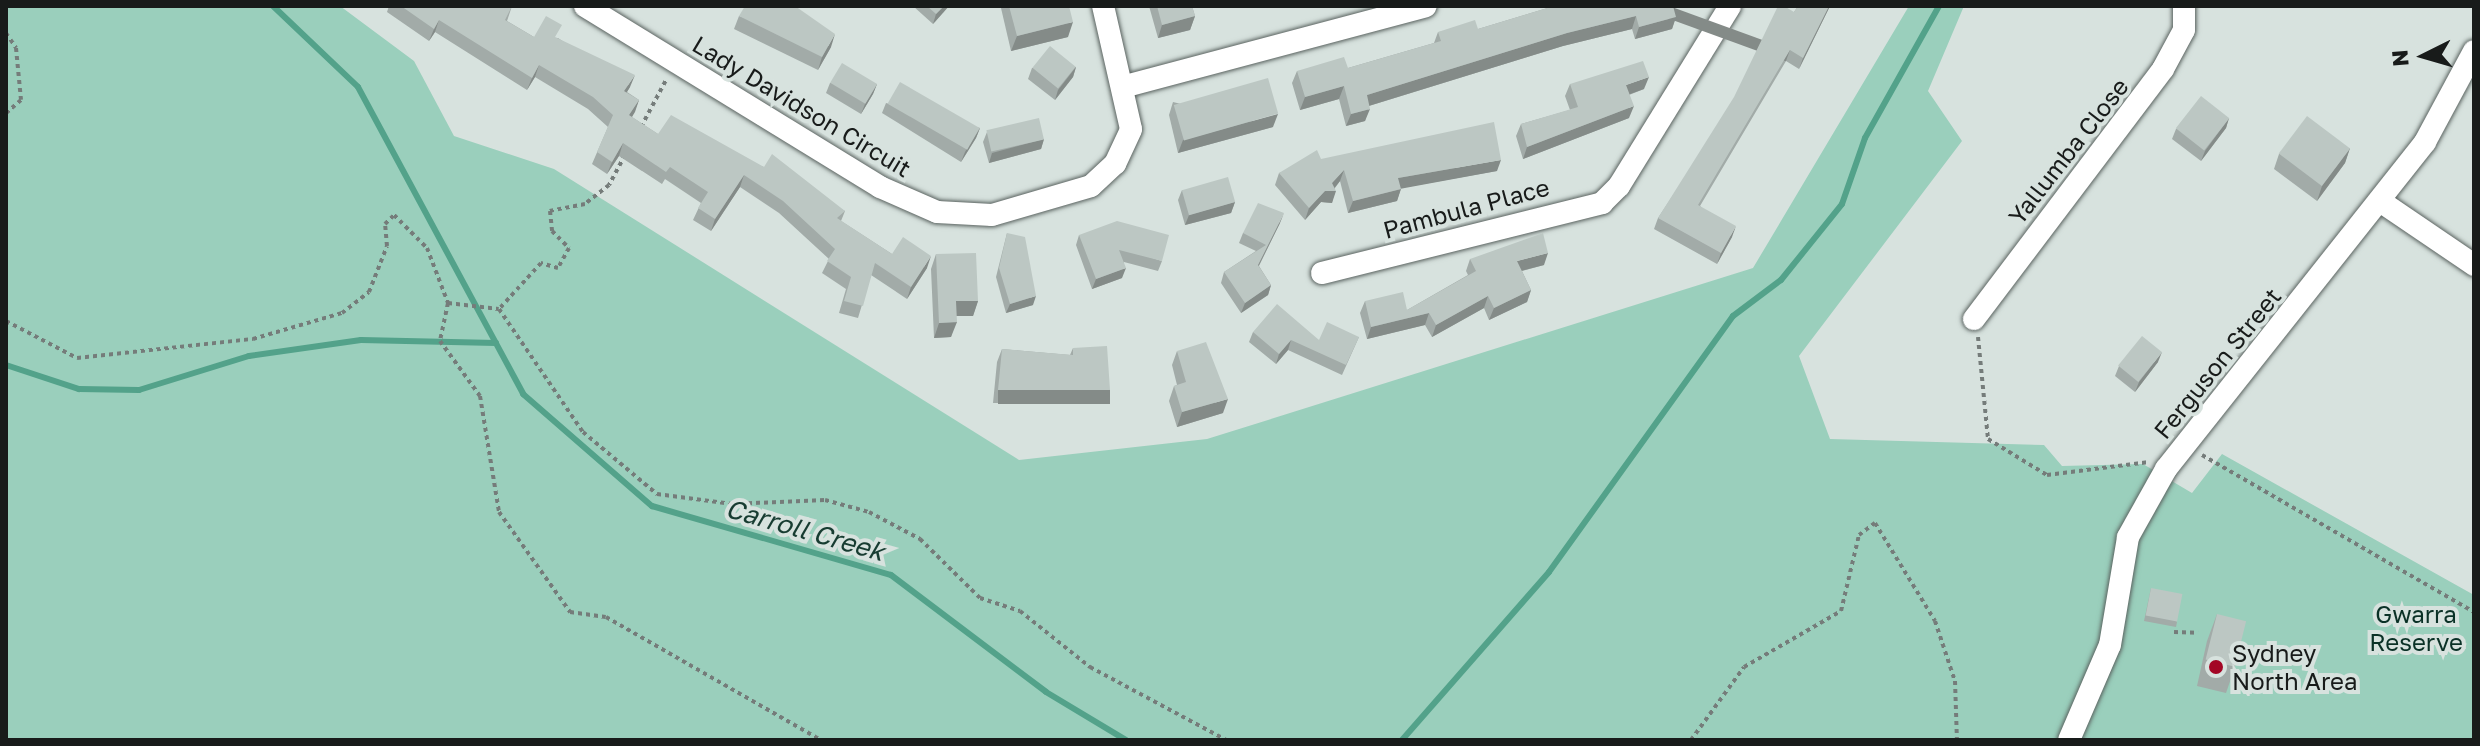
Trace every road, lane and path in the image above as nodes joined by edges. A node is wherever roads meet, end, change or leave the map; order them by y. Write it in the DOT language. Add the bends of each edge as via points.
graph roads {
  1 [pos="585,6"];
  2 [pos="1103,6"];
  3 [pos="1426,6"];
  4 [pos="1730,6"];
  5 [pos="2184,6"];
  6 [pos="6,33"];
  7 [pos="2474,51"];
  8 [pos="664,85"];
  9 [pos="1126,86"];
  10 [pos="6,113"];
  11 [pos="636,136"];
  12 [pos="629,148"];
  13 [pos="2380,201"];
  14 [pos="2474,265"];
  15 [pos="1322,273"];
  16 [pos="448,303"];
  17 [pos="499,309"];
  18 [pos="1974,319"];
  19 [pos="6,321"];
  20 [pos="2180,451"];
  21 [pos="2166,469"];
  22 [pos="2474,612"];
  23 [pos="2174,632"];
  24 [pos="2198,633"];
  25 [pos="821,740"];
  26 [pos="1226,740"];
  27 [pos="1691,740"];
  28 [pos="1957,740"];
  29 [pos="2069,740"];
  1 -- 9 [label="street, Lady Davidson Circuit" via="880,187 937,212 992,215 1091,186 1115,164 1131,129"];
  2 -- 9 [label="street, Lady Davidson Circuit"];
  3 -- 9 [label="street"];
  4 -- 15 [label="street, Pambula Place" via="1619,186 1602,203"];
  5 -- 18 [label="street, Yallumba Close" via="2184,30 2163,69"];
  6 -- 10 [label="path" via="16,48 21,100"];
  7 -- 13 [label="street, Ferguson Street" via="2425,142"];
  8 -- 11 [label="path"];
  12 -- 17 [label="path" via="609,185 585,204 550,211 552,231 569,248 558,268 541,263"];
  13 -- 14 [label="street"];
  13 -- 20 [label="street, Ferguson Street"];
  16 -- 17 [label="path"];
  16 -- 19 [label="path" via="427,248 394,215 385,224 387,246 369,292 342,313 253,339 77,358"];
  16 -- 25 [label="path" via="440,341 480,396 499,512 570,612 606,617"];
  17 -- 26 [label="path" via="583,432 657,494 732,504 825,500 869,512 920,539 980,598 1020,611 1090,667"];
  18 -- 21 [label="path" via="1988,439 2047,475 2139,458"];
  20 -- 21 [label="street, Ferguson Street"];
  20 -- 22 [label="path" via="2204,455"];
  21 -- 29 [label="street, Ferguson Street" via="2128,537 2110,645"];
  23 -- 24 [label="path"];
  27 -- 28 [label="path" via="1744,667 1841,611 1859,535 1875,523 1935,621 1955,681"];
}
